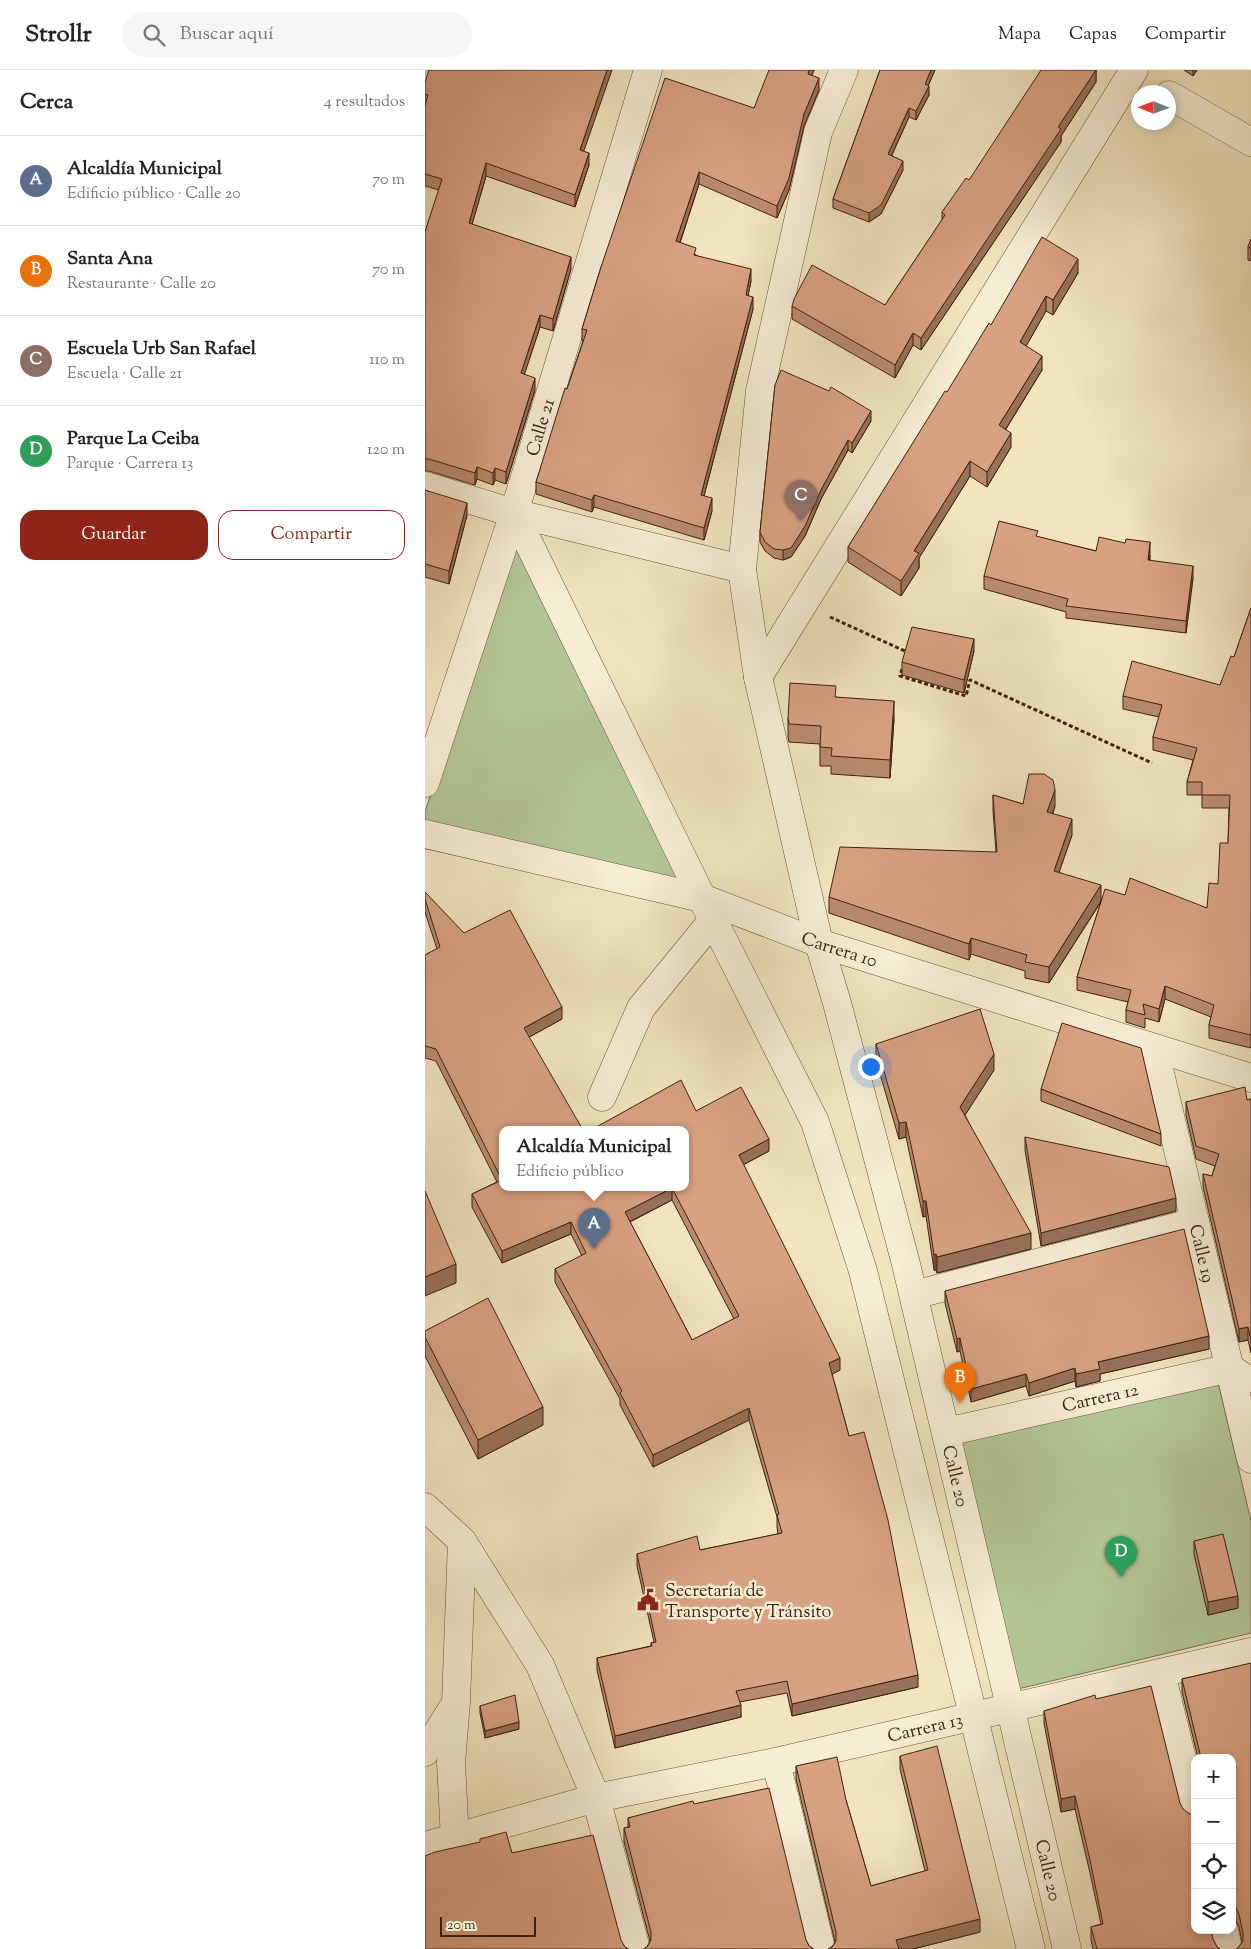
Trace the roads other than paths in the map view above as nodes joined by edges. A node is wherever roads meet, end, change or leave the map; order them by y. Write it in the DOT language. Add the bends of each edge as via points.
graph roads {
  1 [pos="648,70"];
  2 [pos="844,70"];
  3 [pos="1129,71"];
  4 [pos="1152,85"];
  5 [pos="1176,99"];
  6 [pos="1251,142"];
  7 [pos="425,486"];
  8 [pos="514,513"];
  9 [pos="741,568"];
  10 [pos="758,677"];
  11 [pos="425,783"];
  12 [pos="425,834"];
  13 [pos="707,909"];
  14 [pos="819,943"];
  15 [pos="1153,1048"];
  16 [pos="1251,1078"];
  17 [pos="602,1097"];
  18 [pos="1195,1222"];
  19 [pos="913,1295"];
  20 [pos="1241,1375"];
  21 [pos="946,1432"];
  22 [pos="1251,1459"];
  23 [pos="425,1508"];
  24 [pos="462,1541"];
  25 [pos="1251,1652"];
  26 [pos="1161,1673"];
  27 [pos="456,1702"];
  28 [pos="1010,1708"];
  29 [pos="974,1716"];
  30 [pos="425,1752"];
  31 [pos="776,1762"];
  32 [pos="596,1798"];
  33 [pos="1192,1799"];
  34 [pos="455,1839"];
  35 [pos="425,1846"];
  36 [pos="1225,1934"];
  37 [pos="636,1949"];
  38 [pos="821,1949"];
  39 [pos="1031,1949"];
  40 [pos="1067,1949"];
  41 [pos="1228,1949"];
  1 -- 8 [label="street, Calle 21"];
  2 -- 9 [label="street, Calle 20" via="818,132 760,390"];
  3 -- 4 [label="street"];
  3 -- 10 [label="street"];
  5 -- 6 [label="street"];
  7 -- 8 [label="street"];
  8 -- 9 [label="street"];
  8 -- 11 [label="street, Calle 21"];
  8 -- 13 [label="street, Calle 20"];
  9 -- 10 [label="street, Calle 20"];
  10 -- 14 [label="street, Calle 20"];
  12 -- 13 [label="street, Carrera 10"];
  13 -- 14 [label="street, Carrera 10"];
  13 -- 17 [label="street" via="641,1008"];
  13 -- 29 [label="street, Calle 20" via="815,1122 863,1271"];
  14 -- 15 [label="street, Carrera 10"];
  14 -- 19 [label="street, Calle 20"];
  15 -- 16 [label="street, Carrera 10"];
  15 -- 18 [label="street, Calle 19"];
  18 -- 19 [label="street"];
  18 -- 20 [label="street, Calle 19"];
  19 -- 21 [label="street, Calle 20"];
  20 -- 21 [label="street, Carrera 12"];
  20 -- 22 [label="street, Calle 19"];
  21 -- 28 [label="street, Calle 20"];
  23 -- 24 [label="street"];
  24 -- 27 [label="street"];
  24 -- 32 [label="street" via="540,1665"];
  25 -- 26 [label="street, Carrera 13"];
  26 -- 28 [label="street, Carrera 13"];
  26 -- 33 [label="street"];
  27 -- 30 [label="street"];
  27 -- 34 [label="street" via="451,1763"];
  28 -- 29 [label="street, Carrera 13"];
  28 -- 40 [label="street, Calle 20"];
  29 -- 31 [label="street, Carrera 13"];
  29 -- 39 [label="street, Calle 20"];
  31 -- 32 [label="street, Carrera 13"];
  31 -- 38 [label="street"];
  32 -- 34 [label="street, Carrera 13"];
  32 -- 37 [label="street"];
  34 -- 35 [label="street, Carrera 13"];
  36 -- 41 [label="street"];
}
